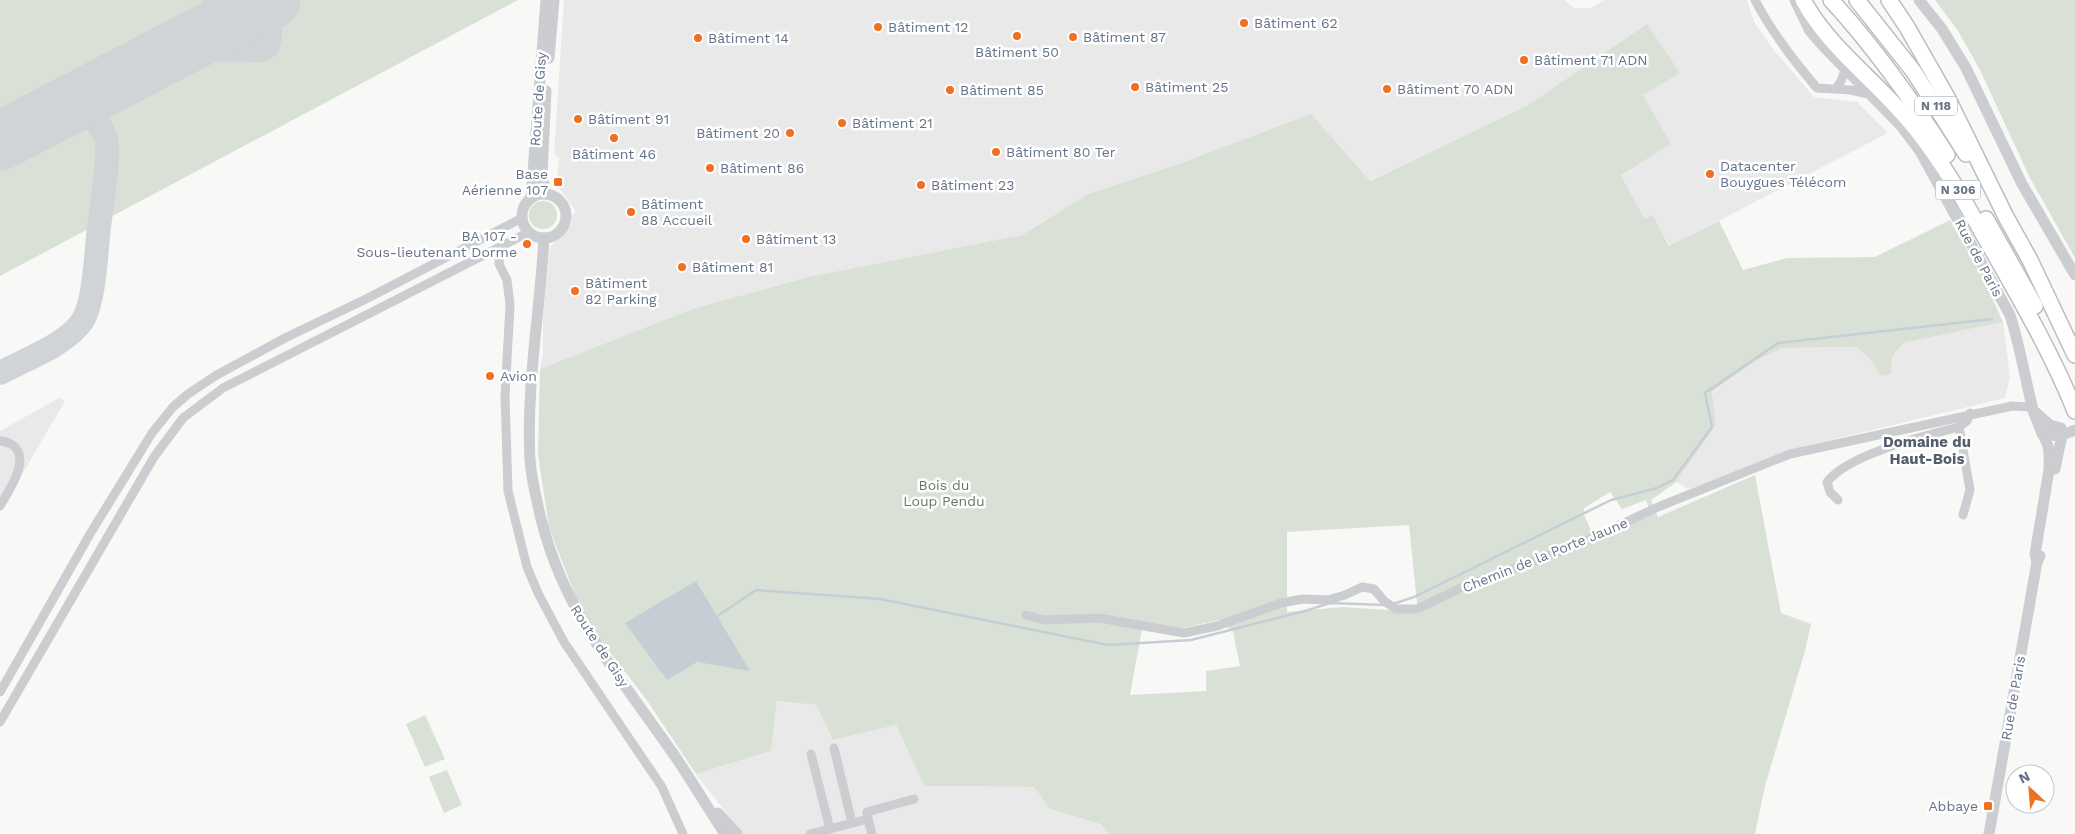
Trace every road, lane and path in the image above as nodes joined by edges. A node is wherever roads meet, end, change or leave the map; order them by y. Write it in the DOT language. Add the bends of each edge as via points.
graph roads {
  1 [pos="546,0"];
  2 [pos="554,0"];
  3 [pos="1755,0"];
  4 [pos="1795,0"];
  5 [pos="1803,0"];
  6 [pos="1831,0"];
  7 [pos="1857,0"];
  8 [pos="1889,0"];
  9 [pos="1919,0"];
  10 [pos="1845,70"];
  11 [pos="1836,89"];
  12 [pos="1868,94"];
  13 [pos="546,194"];
  14 [pos="531,198"];
  15 [pos="2006,217"];
  16 [pos="522,218"];
  17 [pos="529,232"];
  18 [pos="544,238"];
  19 [pos="500,247"];
  20 [pos="2075,275"];
  21 [pos="2075,355"];
  22 [pos="2075,389"];
  23 [pos="2074,409"];
  24 [pos="2033,410"];
  25 [pos="1970,413"];
  26 [pos="1959,428"];
  27 [pos="2046,429"];
  28 [pos="2075,430"];
  29 [pos="2062,432"];
  30 [pos="0,441"];
  31 [pos="1838,500"];
  32 [pos="0,506"];
  33 [pos="1963,515"];
  34 [pos="2037,562"];
  35 [pos="1026,615"];
  36 [pos="0,692"];
  37 [pos="0,722"];
  38 [pos="834,748"];
  39 [pos="811,754"];
  40 [pos="703,797"];
  41 [pos="914,799"];
  42 [pos="868,819"];
  43 [pos="852,823"];
  44 [pos="830,829"];
  45 [pos="683,834"];
  46 [pos="725,834"];
  47 [pos="737,834"];
  48 [pos="810,834"];
  49 [pos="872,834"];
  50 [pos="1989,834"];
  1 -- 14 [label="street, Route de Gisy"];
  2 -- 13 [label="street, Route de Gisy" via="542,175"];
  3 -- 11 [label="street" via="1791,58 1818,88"];
  4 -- 10 [label="street, Rue de Paris" via="1810,31"];
  5 -- 23 [label="highway, N 306" via="1818,25 1893,101 1932,150 2026,309"];
  6 -- 22 [label="highway, N 118" via="1900,84 1952,163 2022,279"];
  7 -- 15 [label="highway, N 118" via="1914,72"];
  8 -- 15 [label="highway, N 306" via="1948,99"];
  9 -- 20 [label="street" via="1966,68 2022,184"];
  10 -- 11 [label="street"];
  10 -- 12 [label="street, Rue de Paris"];
  11 -- 12 [label="street"];
  12 -- 24 [label="street, Rue de Paris" via="1901,126 1920,151 2010,315 2020,344"];
  13 -- 14 [label="street"];
  13 -- 18 [label="street" via="561,202 566,215 562,229"];
  14 -- 16 [label="street" via="524,207"];
  15 -- 21 [label="highway, N 118"];
  16 -- 17 [label="street"];
  16 -- 36 [label="street" via="285,338 188,394 152,432"];
  17 -- 18 [label="street"];
  17 -- 19 [label="street"];
  18 -- 40 [label="street, Route de Gisy" via="529,427 530,463 549,552 587,632"];
  19 -- 37 [label="street" via="223,388 183,418 154,457"];
  19 -- 45 [label="street" via="499,264 507,280 510,305 505,396 508,492 527,567 564,642 662,787"];
  24 -- 25 [label="street, Chemin de la Porte Jaune" via="2012,406"];
  24 -- 27 [label="street"];
  25 -- 26 [label="street"];
  25 -- 35 [label="street, Chemin de la Porte Jaune" via="1790,454 1417,609 1396,609 1374,589 1362,587 1328,600 1303,599 1281,603 1216,626 1184,633 1099,618 1044,620"];
  26 -- 31 [label="street" via="1891,446 1841,468 1827,482 1830,492"];
  26 -- 33 [label="street" via="1970,490"];
  27 -- 29 [label="street"];
  27 -- 34 [label="street, Rue de Paris" via="2049,470 2035,554"];
  28 -- 29 [label="street"];
  29 -- 34 [label="street, Rue de Paris"];
  30 -- 32 [label="street" via="14,446 20,468"];
  34 -- 50 [label="street, Rue de Paris"];
  38 -- 43 [label="street"];
  39 -- 44 [label="street"];
  40 -- 46 [label="street, Route de Gisy"];
  40 -- 47 [label="street, Route de Gisy"];
  41 -- 42 [label="street" via="867,812"];
  42 -- 43 [label="street"];
  42 -- 49 [label="street"];
  43 -- 44 [label="street"];
  44 -- 48 [label="street"];
}
